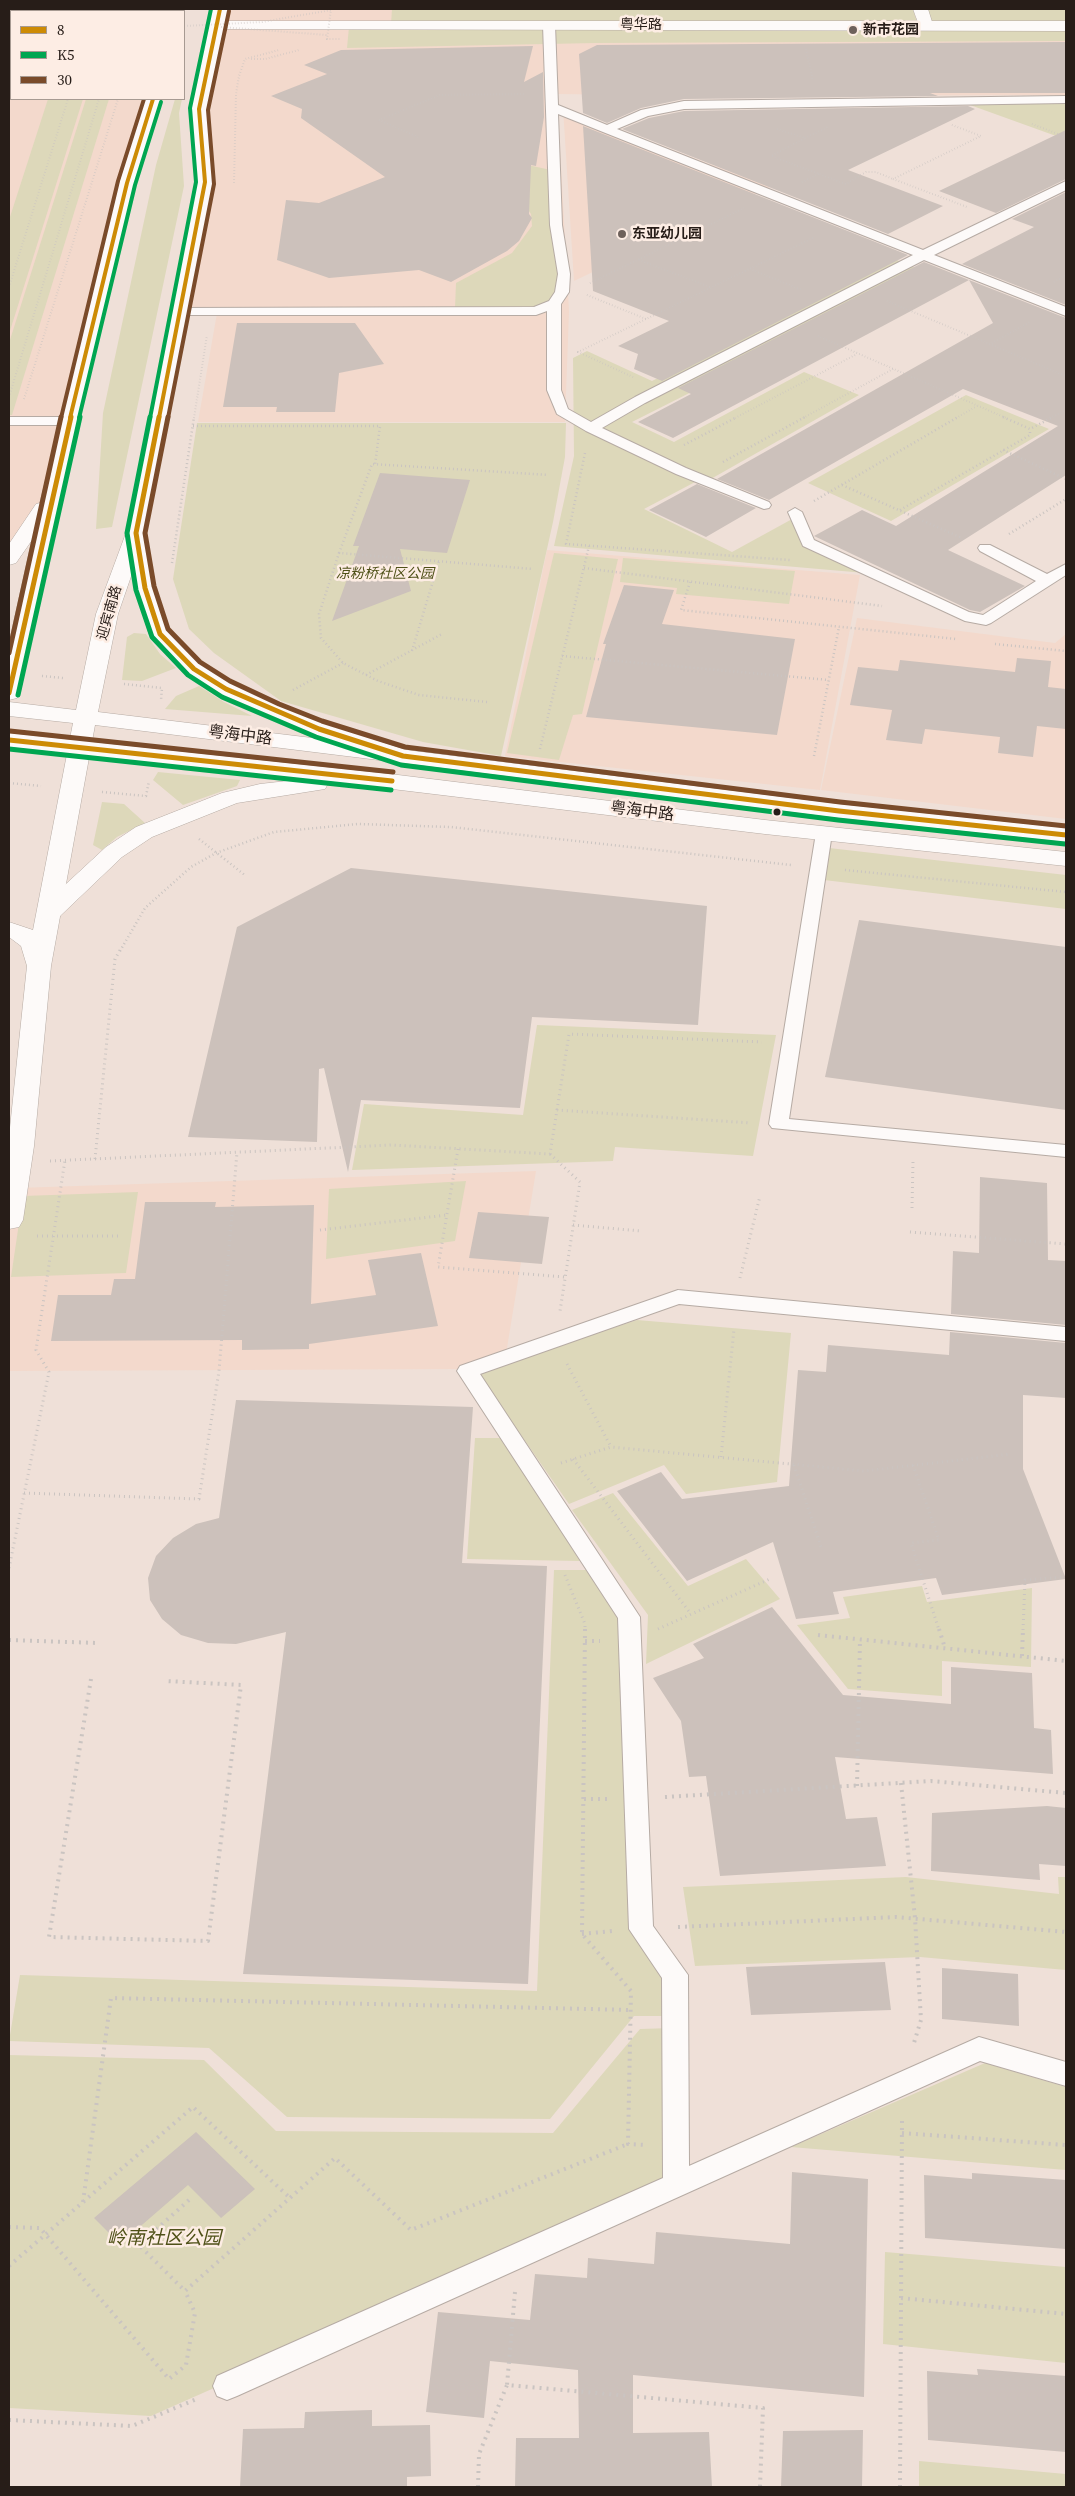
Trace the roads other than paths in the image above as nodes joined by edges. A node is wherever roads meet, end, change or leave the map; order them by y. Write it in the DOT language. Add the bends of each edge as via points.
graph roads {
  1 [pos="921,9"];
  2 [pos="218,17"];
  3 [pos="549,25"];
  4 [pos="925,25"];
  5 [pos="1066,26"];
  6 [pos="1066,99"];
  7 [pos="153,100"];
  8 [pos="552,107"];
  9 [pos="607,129"];
  10 [pos="1066,185"];
  11 [pos="922,256"];
  12 [pos="554,304"];
  13 [pos="1061,310"];
  14 [pos="180,312"];
  15 [pos="13,421"];
  16 [pos="70,421"];
  17 [pos="591,428"];
  18 [pos="52,494"];
  19 [pos="764,504"];
  20 [pos="795,512"];
  21 [pos="136,533"];
  22 [pos="984,548"];
  23 [pos="9,559"];
  24 [pos="1066,568"];
  25 [pos="1047,580"];
  26 [pos="9,693"];
  27 [pos="9,710"];
  28 [pos="86,718"];
  29 [pos="9,740"];
  30 [pos="80,747"];
  31 [pos="403,756"];
  32 [pos="390,781"];
  33 [pos="824,833"];
  34 [pos="1066,835"];
  35 [pos="1066,859"];
  36 [pos="49,913"];
  37 [pos="9,929"];
  38 [pos="39,966"];
  39 [pos="1066,1151"];
  40 [pos="9,1220"];
  41 [pos="1066,1334"];
  42 [pos="1066,2074"];
  43 [pos="676,2185"];
  44 [pos="227,2386"];
  1 -- 4 [label="main road"];
  2 -- 3 [label="main road, 粤华路"];
  2 -- 14 [label="main road, 迎宾南路" via="199,109 205,182"];
  3 -- 4 [label="main road, 粤华路"];
  3 -- 8 [label="lane"];
  4 -- 5 [label="main road, 粤华路"];
  6 -- 9 [label="lane" via="684,104 644,114"];
  7 -- 16 [label="main road" via="127,183"];
  8 -- 9 [label="lane"];
  8 -- 12 [label="lane" via="556,225 568,290"];
  9 -- 11 [label="lane"];
  10 -- 11 [label="lane"];
  11 -- 13 [label="lane"];
  11 -- 17 [label="lane"];
  12 -- 14 [label="lane" via="536,311"];
  12 -- 17 [label="lane" via="554,390 562,411"];
  14 -- 21 [label="main road, 迎宾南路"];
  15 -- 16 [label="lane"];
  16 -- 18 [label="main road"];
  17 -- 19 [label="lane" via="657,460"];
  18 -- 23 [label="main road"];
  18 -- 26 [label="main road"];
  20 -- 25 [label="lane" via="808,543 965,616 986,620"];
  21 -- 28 [label="main road, 迎宾南路" via="107,614"];
  21 -- 31 [label="main road" via="145,588 160,634 194,669 226,690 276,712"];
  22 -- 25 [label="lane"];
  24 -- 25 [label="lane"];
  27 -- 28 [label="main road, 粤海中路"];
  28 -- 30 [label="main road, 迎宾南路"];
  28 -- 31 [label="main road, 粤海中路"];
  29 -- 30 [label="main road, 粤海中路"];
  30 -- 32 [label="main road, 粤海中路"];
  30 -- 36 [label="main road, 迎宾南路"];
  31 -- 34 [label="main road, 粤海中路" via="839,811"];
  32 -- 33 [label="main road, 粤海中路"];
  32 -- 36 [label="main road" via="301,785 250,793 200,808 144,832 114,852"];
  33 -- 35 [label="main road, 粤海中路"];
  33 -- 39 [label="lane" via="779,1124"];
  36 -- 38 [label="main road, 迎宾南路"];
  37 -- 38 [label="main road" via="23,934 33,944"];
  38 -- 40 [label="main road, 迎宾南路" via="19,1163"];
  41 -- 43 [label="lane" via="678,1297 467,1371 629,1617 641,1929 675,1975"];
  42 -- 43 [label="lane" via="979,2049"];
  43 -- 44 [label="lane"];
}
